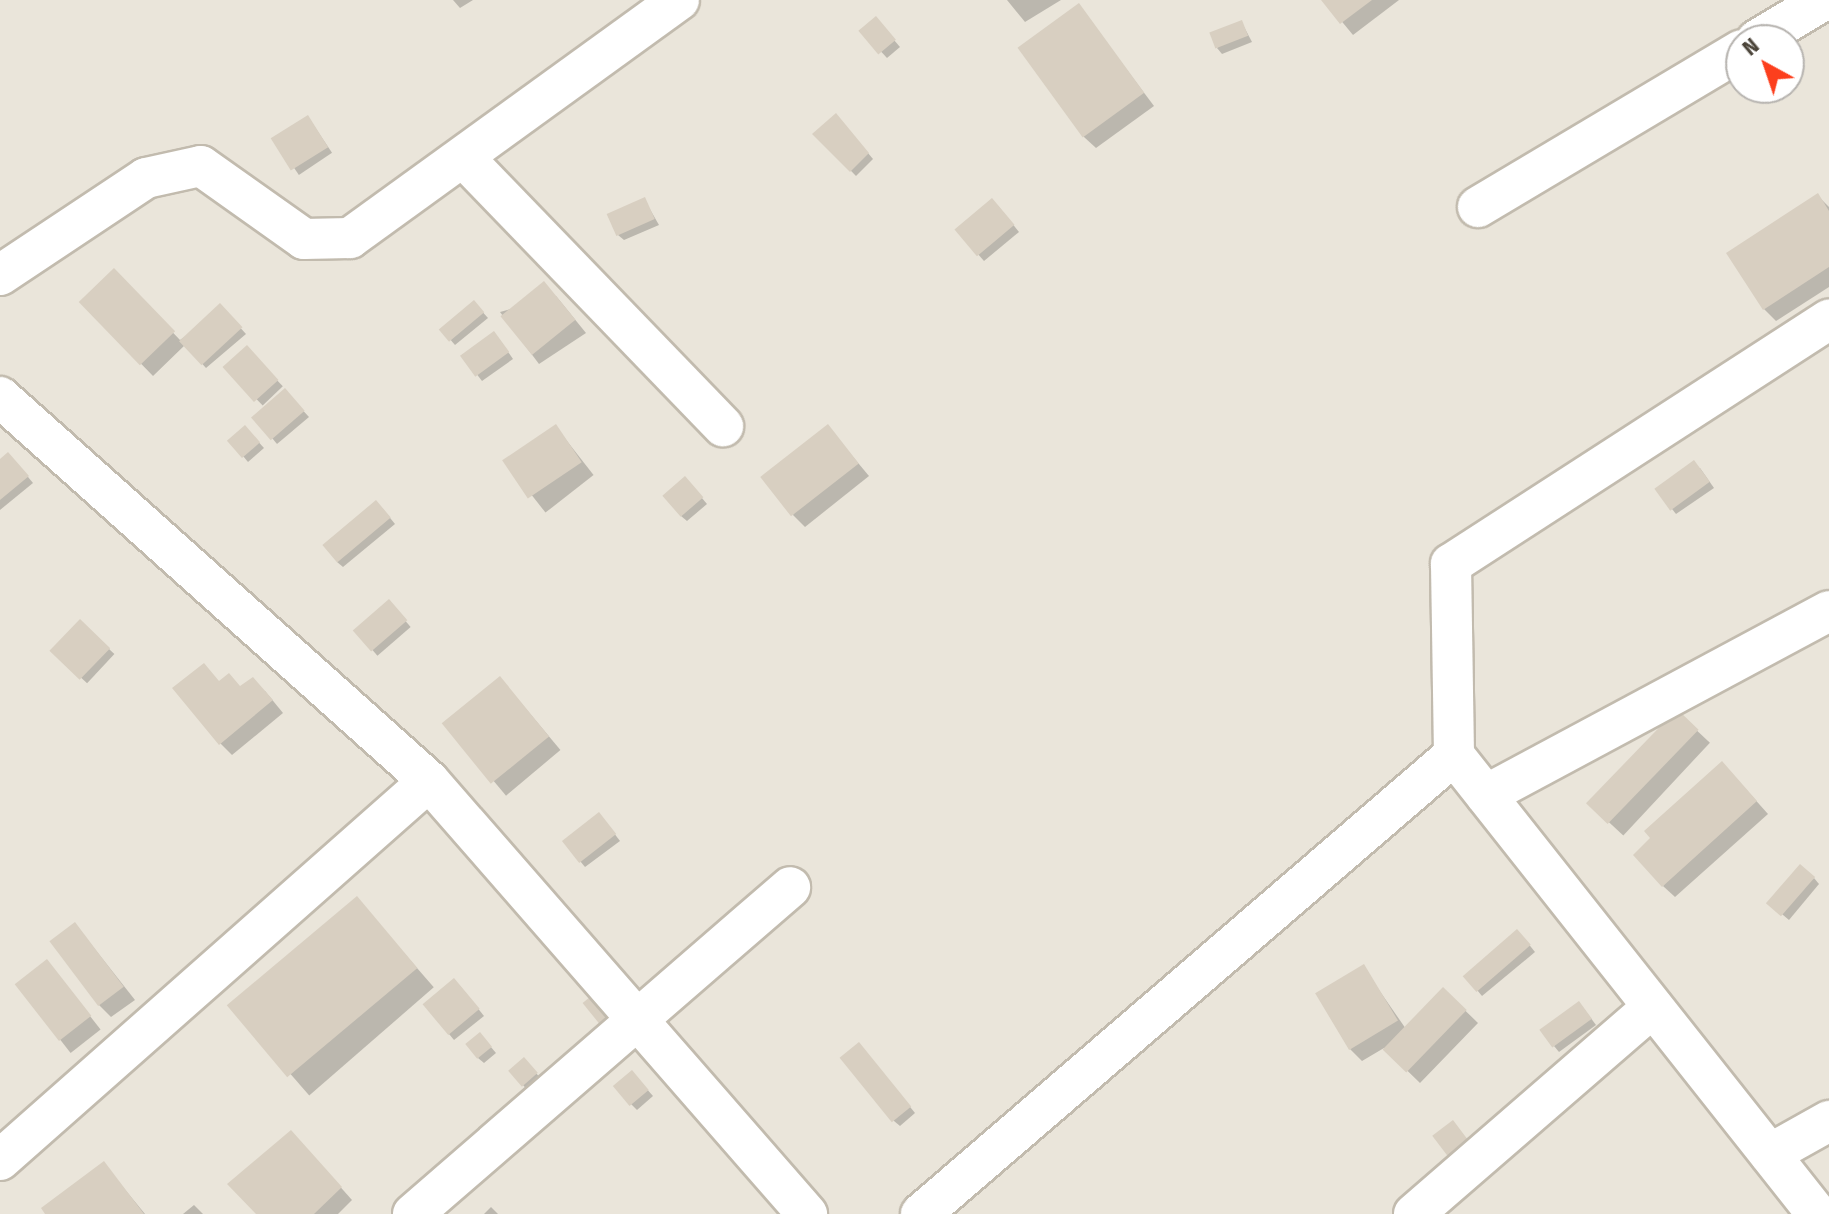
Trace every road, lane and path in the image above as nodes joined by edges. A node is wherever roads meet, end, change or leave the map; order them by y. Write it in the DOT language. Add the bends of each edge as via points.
graph roads {
  1 [pos="679,0"];
  2 [pos="1824,0"];
  3 [pos="1784,24"];
  4 [pos="1725,60"];
  5 [pos="464,158"];
  6 [pos="1478,207"];
  7 [pos="0,275"];
  8 [pos="1829,319"];
  9 [pos="0,397"];
  10 [pos="723,426"];
  11 [pos="1823,626"];
  12 [pos="1454,755"];
  13 [pos="429,781"];
  14 [pos="1486,795"];
  15 [pos="790,887"];
  16 [pos="1653,1007"];
  17 [pos="637,1020"];
  18 [pos="1829,1121"];
  19 [pos="1770,1154"];
  20 [pos="0,1160"];
  21 [pos="413,1214"];
  22 [pos="807,1214"];
  23 [pos="921,1214"];
  24 [pos="1414,1214"];
  25 [pos="1817,1214"];
  1 -- 5 [label="street"];
  2 -- 3 [label="street"];
  4 -- 6 [label="street"];
  5 -- 7 [label="street" via="350,238 304,239 201,166 146,178"];
  5 -- 10 [label="street"];
  8 -- 12 [label="street" via="1451,564"];
  9 -- 13 [label="street"];
  11 -- 14 [label="street"];
  12 -- 14 [label="street"];
  12 -- 23 [label="street"];
  13 -- 17 [label="street"];
  13 -- 20 [label="street"];
  14 -- 16 [label="street"];
  15 -- 17 [label="street"];
  16 -- 19 [label="street"];
  16 -- 24 [label="street"];
  17 -- 21 [label="street"];
  17 -- 22 [label="street"];
  18 -- 19 [label="street"];
  19 -- 25 [label="street"];
}
